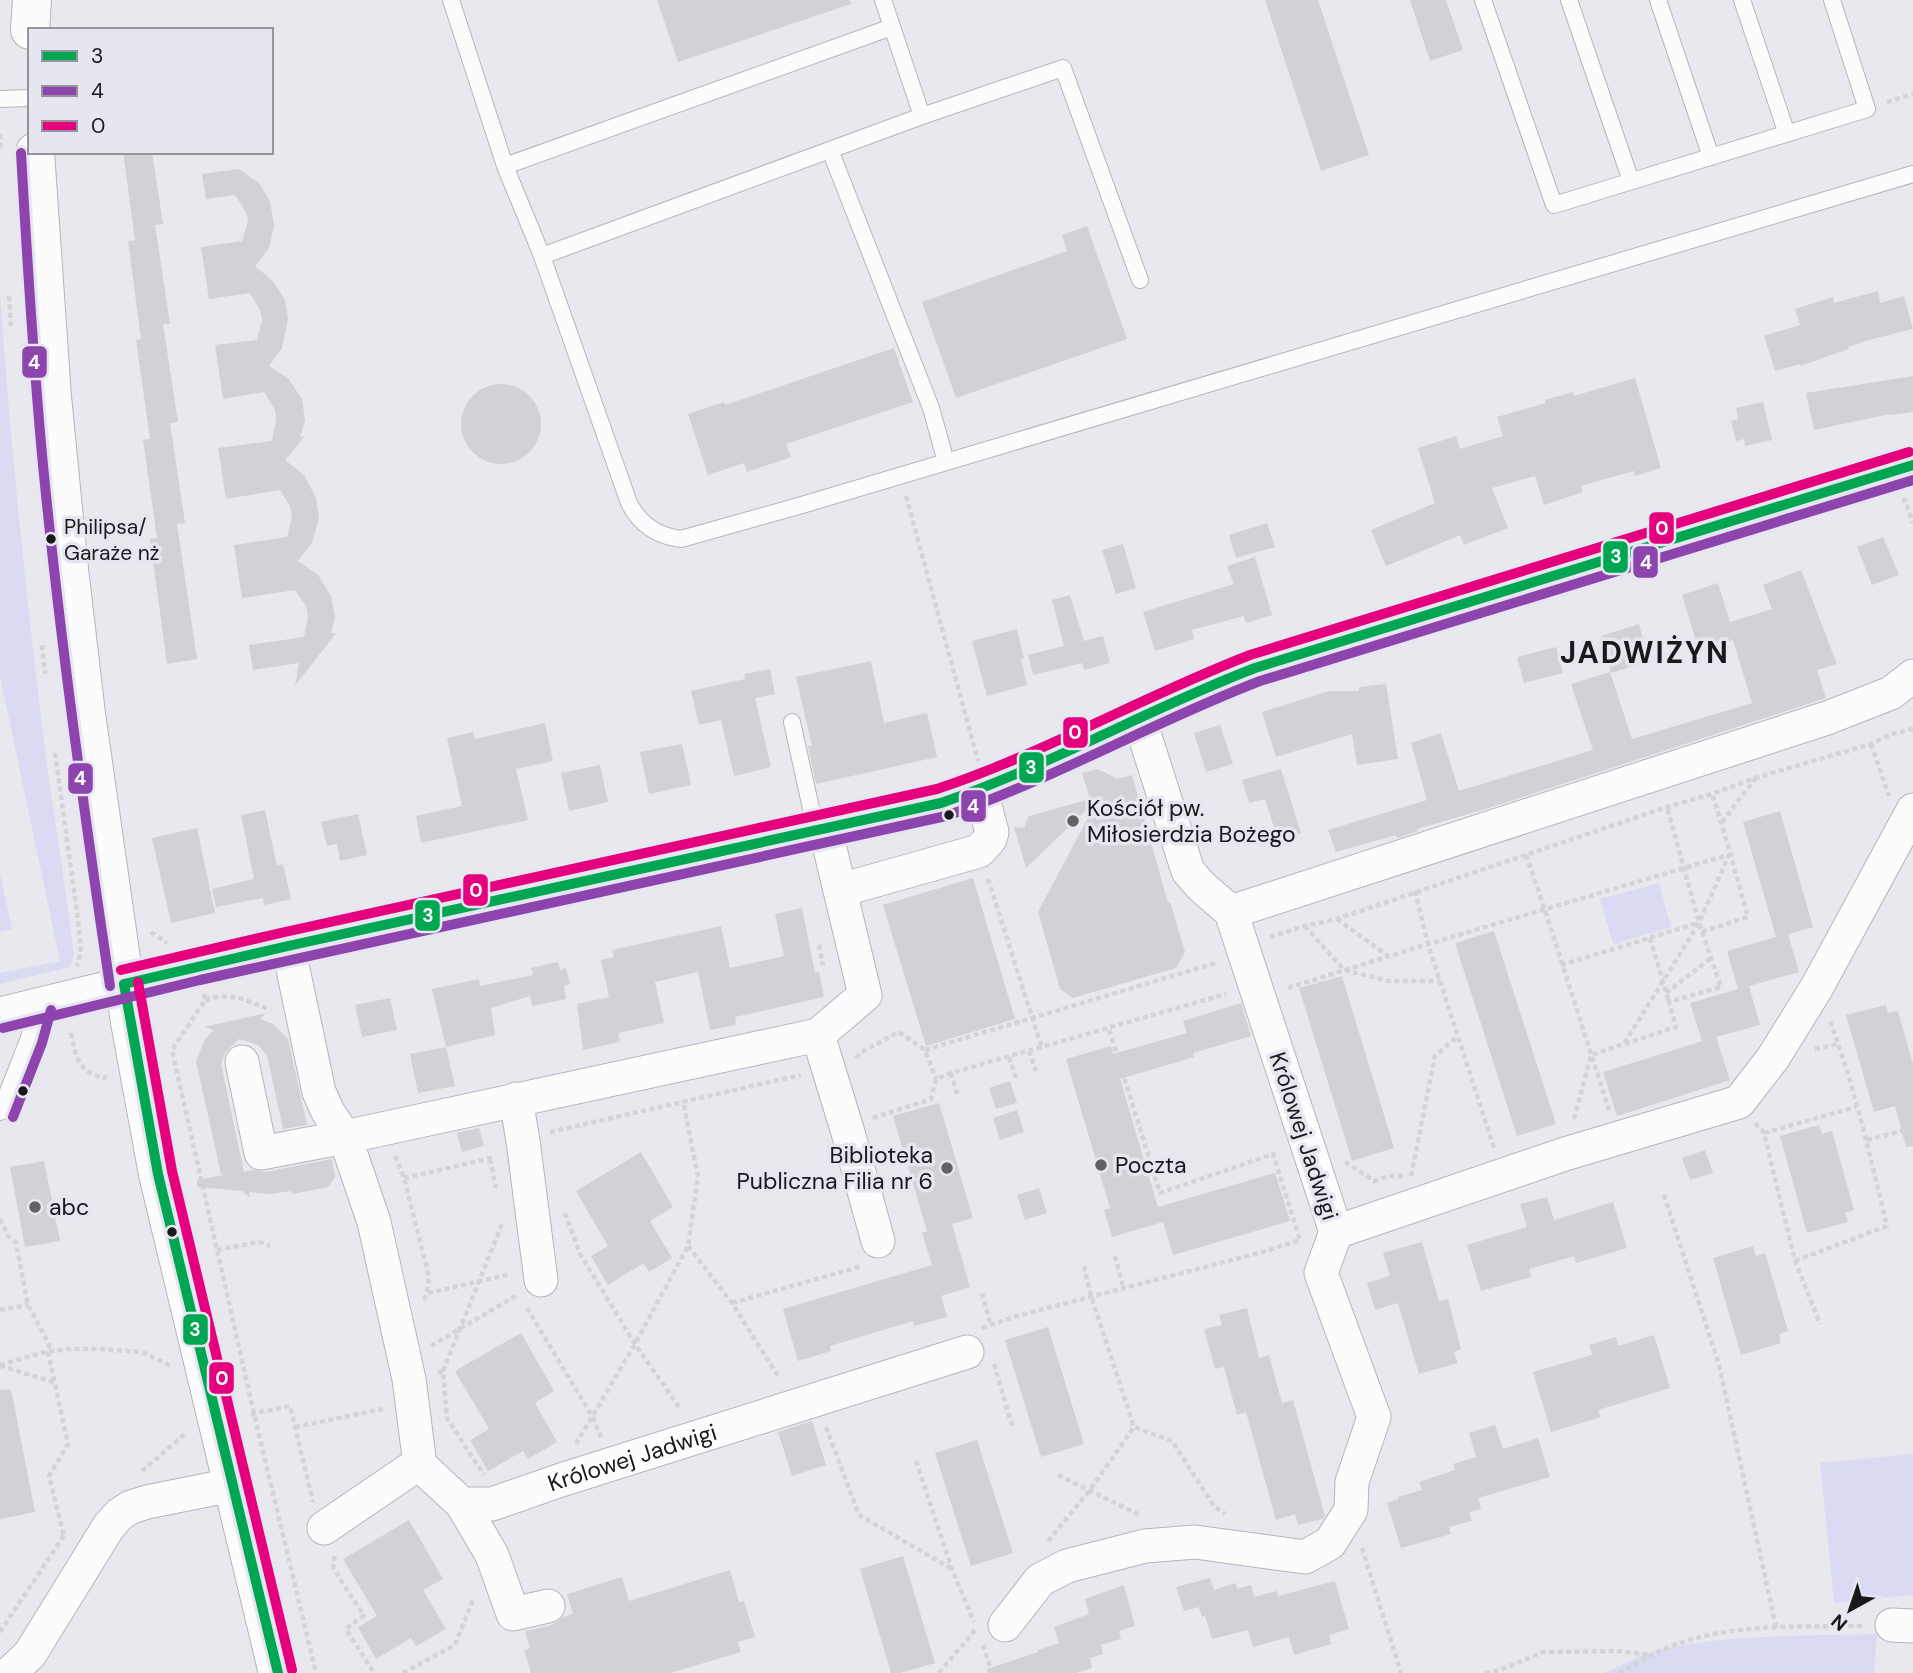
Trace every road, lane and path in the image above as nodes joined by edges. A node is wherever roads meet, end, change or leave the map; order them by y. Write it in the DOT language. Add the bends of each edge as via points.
graph roads {
  1 [pos="451,0"];
  2 [pos="883,0"];
  3 [pos="1483,0"];
  4 [pos="1569,0"];
  5 [pos="1658,0"];
  6 [pos="1742,0"];
  7 [pos="1832,0"];
  8 [pos="892,27"];
  9 [pos="28,98"];
  10 [pos="0,99"];
  11 [pos="922,116"];
  12 [pos="0,134"];
  13 [pos="1787,134"];
  14 [pos="1,144"];
  15 [pos="830,150"];
  16 [pos="35,154"];
  17 [pos="1712,157"];
  18 [pos="505,166"];
  19 [pos="1913,174"];
  20 [pos="1632,181"];
  21 [pos="542,256"];
  22 [pos="1140,280"];
  23 [pos="946,462"];
  24 [pos="1913,465"];
  25 [pos="900,475"];
  26 [pos="1913,676"];
  27 [pos="1139,718"];
  28 [pos="792,722"];
  29 [pos="1913,729"];
  30 [pos="1871,744"];
  31 [pos="1755,778"];
  32 [pos="988,788"];
  33 [pos="1712,794"];
  34 [pos="1667,807"];
  35 [pos="1907,821"];
  36 [pos="1722,822"];
  37 [pos="820,830"];
  38 [pos="979,850"];
  39 [pos="1525,855"];
  40 [pos="1729,855"];
  41 [pos="1685,867"];
  42 [pos="841,890"];
  43 [pos="1415,891"];
  44 [pos="1545,909"];
  45 [pos="1231,912"];
  46 [pos="1337,919"];
  47 [pos="1699,923"];
  48 [pos="1305,926"];
  49 [pos="1702,932"];
  50 [pos="1650,938"];
  51 [pos="819,940"];
  52 [pos="1428,944"];
  53 [pos="288,946"];
  54 [pos="1244,951"];
  55 [pos="1389,957"];
  56 [pos="1711,958"];
  57 [pos="822,965"];
  58 [pos="1562,965"];
  59 [pos="197,966"];
  60 [pos="1345,970"];
  61 [pos="1440,981"];
  62 [pos="1661,981"];
  63 [pos="124,984"];
  64 [pos="1817,987"];
  65 [pos="1257,992"];
  66 [pos="1666,993"];
  67 [pos="205,1000"];
  68 [pos="1669,1002"];
  69 [pos="37,1006"];
  70 [pos="0,1014"];
  71 [pos="1031,1018"];
  72 [pos="304,1024"];
  73 [pos="1109,1029"];
  74 [pos="71,1033"];
  75 [pos="818,1035"];
  76 [pos="1458,1036"];
  77 [pos="1624,1044"];
  78 [pos="1042,1048"];
  79 [pos="925,1050"];
  80 [pos="1029,1052"];
  81 [pos="1591,1055"];
  82 [pos="1009,1057"];
  83 [pos="242,1062"];
  84 [pos="829,1069"];
  85 [pos="1036,1071"];
  86 [pos="951,1073"];
  87 [pos="116,1076"];
  88 [pos="1016,1078"];
  89 [pos="936,1079"];
  90 [pos="957,1094"];
  91 [pos="516,1099"];
  92 [pos="683,1101"];
  93 [pos="1739,1102"];
  94 [pos="1856,1107"];
  95 [pos="0,1112"];
  96 [pos="1913,1128"];
  97 [pos="378,1129"];
  98 [pos="847,1129"];
  99 [pos="1764,1133"];
  100 [pos="1305,1136"];
  101 [pos="345,1137"];
  102 [pos="1618,1138"];
  103 [pos="1866,1140"];
  104 [pos="523,1141"];
  105 [pos="1564,1154"];
  106 [pos="1502,1175"];
  107 [pos="404,1178"];
  108 [pos="1664,1195"];
  109 [pos="560,1203"];
  110 [pos="0,1219"];
  111 [pos="502,1223"];
  112 [pos="1336,1232"];
  113 [pos="878,1241"];
  114 [pos="270,1246"];
  115 [pos="688,1246"];
  116 [pos="217,1250"];
  117 [pos="580,1254"];
  118 [pos="1115,1256"];
  119 [pos="1795,1261"];
  120 [pos="1084,1266"];
  121 [pos="526,1277"];
  122 [pos="480,1280"];
  123 [pos="1123,1287"];
  124 [pos="427,1293"];
  125 [pos="982,1293"];
  126 [pos="1091,1296"];
  127 [pos="28,1305"];
  128 [pos="422,1307"];
  129 [pos="0,1310"];
  130 [pos="1820,1324"];
  131 [pos="992,1325"];
  132 [pos="459,1331"];
  133 [pos="424,1337"];
  134 [pos="635,1344"];
  135 [pos="982,1345"];
  136 [pos="48,1352"];
  137 [pos="0,1366"];
  138 [pos="171,1366"];
  139 [pos="443,1371"];
  140 [pos="430,1375"];
  141 [pos="780,1379"];
  142 [pos="55,1383"];
  143 [pos="768,1383"];
  144 [pos="804,1387"];
  145 [pos="290,1406"];
  146 [pos="394,1407"];
  147 [pos="683,1414"];
  148 [pos="295,1427"];
  149 [pos="1134,1427"];
  150 [pos="1013,1429"];
  151 [pos="187,1433"];
  152 [pos="575,1447"];
  153 [pos="916,1461"];
  154 [pos="420,1465"];
  155 [pos="140,1472"];
  156 [pos="1058,1475"];
  157 [pos="486,1478"];
  158 [pos="232,1485"];
  159 [pos="1090,1490"];
  160 [pos="462,1504"];
  161 [pos="1351,1510"];
  162 [pos="1149,1519"];
  163 [pos="1235,1522"];
  164 [pos="332,1534"];
  165 [pos="64,1536"];
  166 [pos="1048,1542"];
  167 [pos="953,1569"];
  168 [pos="475,1594"];
  169 [pos="548,1606"];
  170 [pos="1005,1625"];
  171 [pos="1902,1626"];
  172 [pos="1776,1627"];
  173 [pos="1652,1655"];
  174 [pos="10,1673"];
  175 [pos="278,1673"];
  176 [pos="316,1673"];
  177 [pos="374,1673"];
  178 [pos="403,1673"];
  179 [pos="939,1673"];
  180 [pos="1401,1673"];
  181 [pos="1485,1673"];
  182 [pos="1619,1673"];
  1 -- 18 [label="lane"];
  2 -- 8 [label="lane"];
  3 -- 20 [label="lane" via="1554,205"];
  4 -- 20 [label="lane"];
  5 -- 17 [label="lane"];
  6 -- 13 [label="lane"];
  7 -- 13 [label="lane" via="1867,109"];
  8 -- 11 [label="lane"];
  8 -- 18 [label="lane"];
  9 -- 10 [label="lane"];
  11 -- 15 [label="lane"];
  11 -- 22 [label="lane" via="1063,68"];
  12 -- 14 [label="path"];
  13 -- 17 [label="lane"];
  15 -- 21 [label="lane"];
  15 -- 23 [label="lane" via="931,408"];
  16 -- 63 [label="street" via="60,485"];
  17 -- 20 [label="lane"];
  18 -- 21 [label="lane"];
  19 -- 23 [label="lane"];
  21 -- 25 [label="lane" via="629,503 653,531 681,539"];
  23 -- 25 [label="lane"];
  24 -- 27 [label="street" via="1255,668"];
  25 -- 32 [label="path" via="975,754 979,764 989,769"];
  26 -- 45 [label="street" via="1891,693 1828,718"];
  27 -- 32 [label="street"];
  27 -- 45 [label="street" via="1188,871"];
  28 -- 37 [label="lane"];
  29 -- 30 [label="path"];
  30 -- 31 [label="path"];
  30 -- 35 [label="path"];
  31 -- 33 [label="path"];
  31 -- 36 [label="path"];
  32 -- 37 [label="street"];
  32 -- 38 [label="street" via="992,832"];
  33 -- 34 [label="path"];
  33 -- 36 [label="path"];
  34 -- 39 [label="path"];
  34 -- 41 [label="path"];
  35 -- 64 [label="street"];
  36 -- 40 [label="path"];
  37 -- 42 [label="street"];
  37 -- 53 [label="street"];
  38 -- 42 [label="street"];
  38 -- 71 [label="path"];
  39 -- 43 [label="path"];
  39 -- 44 [label="path"];
  40 -- 41 [label="path"];
  40 -- 47 [label="path"];
  40 -- 49 [label="path" via="1748,917"];
  41 -- 44 [label="path"];
  41 -- 47 [label="path"];
  42 -- 75 [label="street" via="865,995"];
  43 -- 46 [label="path"];
  43 -- 52 [label="path"];
  44 -- 52 [label="path"];
  44 -- 58 [label="path"];
  45 -- 54 [label="street, Królowej Jadwigi"];
  46 -- 48 [label="path"];
  46 -- 55 [label="path"];
  47 -- 49 [label="path"];
  47 -- 50 [label="path"];
  47 -- 62 [label="path"];
  48 -- 54 [label="path"];
  48 -- 60 [label="path"];
  49 -- 56 [label="path"];
  50 -- 58 [label="path"];
  50 -- 62 [label="path"];
  51 -- 57 [label="path"];
  52 -- 55 [label="path"];
  52 -- 61 [label="path"];
  53 -- 59 [label="street"];
  53 -- 72 [label="street"];
  54 -- 65 [label="street, Królowej Jadwigi"];
  54 -- 71 [label="path"];
  55 -- 60 [label="path"];
  56 -- 66 [label="path"];
  56 -- 68 [label="path" via="1721,987"];
  58 -- 81 [label="path"];
  59 -- 63 [label="street"];
  59 -- 67 [label="path"];
  60 -- 61 [label="path" via="1389,981"];
  60 -- 65 [label="path"];
  61 -- 76 [label="path"];
  62 -- 66 [label="path"];
  62 -- 77 [label="path"];
  63 -- 69 [label="street"];
  63 -- 158 [label="street" via="158,1174"];
  64 -- 93 [label="street"];
  64 -- 94 [label="path"];
  65 -- 73 [label="path"];
  65 -- 100 [label="street, Królowej Jadwigi"];
  66 -- 68 [label="path"];
  67 -- 72 [label="path" via="234,995"];
  67 -- 116 [label="path" via="172,1050"];
  68 -- 77 [label="path" via="1676,1027"];
  69 -- 70 [label="street"];
  69 -- 95 [label="lane"];
  71 -- 78 [label="path"];
  71 -- 79 [label="path"];
  72 -- 101 [label="street" via="319,1093"];
  73 -- 78 [label="path"];
  73 -- 123 [label="path" via="1160,1193 1273,1154 1300,1240"];
  74 -- 87 [label="path" via="80,1064 97,1076"];
  75 -- 84 [label="street"];
  75 -- 91 [label="street"];
  76 -- 100 [label="path" via="1435,1056 1411,1177 1374,1181"];
  76 -- 106 [label="path"];
  77 -- 81 [label="path"];
  78 -- 80 [label="path"];
  79 -- 84 [label="path" via="899,1032 850,1063"];
  79 -- 89 [label="path"];
  80 -- 82 [label="path"];
  80 -- 85 [label="path"];
  81 -- 102 [label="path"];
  81 -- 105 [label="path"];
  82 -- 86 [label="path"];
  82 -- 88 [label="path"];
  83 -- 101 [label="street" via="261,1153"];
  84 -- 92 [label="path"];
  84 -- 98 [label="street"];
  86 -- 89 [label="path"];
  86 -- 90 [label="path"];
  89 -- 98 [label="path" via="931,1099"];
  91 -- 97 [label="street"];
  91 -- 104 [label="street"];
  92 -- 104 [label="path"];
  92 -- 115 [label="path" via="698,1177"];
  93 -- 99 [label="path"];
  93 -- 102 [label="street"];
  94 -- 99 [label="path"];
  94 -- 103 [label="path"];
  96 -- 103 [label="path"];
  97 -- 101 [label="street"];
  97 -- 107 [label="path" via="391,1144"];
  98 -- 113 [label="street"];
  99 -- 119 [label="path"];
  100 -- 112 [label="street, Królowej Jadwigi"];
  101 -- 154 [label="street" via="374,1222 409,1379"];
  102 -- 105 [label="street"];
  103 -- 119 [label="path" via="1887,1226"];
  104 -- 107 [label="path" via="490,1159"];
  104 -- 121 [label="street"];
  105 -- 106 [label="street"];
  106 -- 112 [label="street"];
  107 -- 124 [label="path" via="429,1277"];
  108 -- 172 [label="path" via="1719,1365"];
  109 -- 117 [label="path"];
  110 -- 127 [label="path" via="16,1243"];
  111 -- 122 [label="path"];
  112 -- 161 [label="street, Królowej Jadwigi" via="1321,1273 1374,1417 1352,1482"];
  114 -- 116 [label="path" via="259,1242"];
  115 -- 134 [label="path"];
  115 -- 141 [label="path" via="732,1303"];
  116 -- 176 [label="path"];
  117 -- 121 [label="path"];
  117 -- 134 [label="path"];
  118 -- 123 [label="path"];
  119 -- 130 [label="path"];
  120 -- 126 [label="path"];
  121 -- 122 [label="path"];
  121 -- 132 [label="path"];
  122 -- 124 [label="path"];
  122 -- 132 [label="path"];
  123 -- 126 [label="path"];
  124 -- 128 [label="path"];
  125 -- 131 [label="path"];
  126 -- 131 [label="path"];
  126 -- 149 [label="path"];
  127 -- 129 [label="path"];
  127 -- 136 [label="path" via="49,1344"];
  131 -- 135 [label="path"];
  131 -- 135 [label="path"];
  132 -- 133 [label="path" via="427,1348"];
  132 -- 139 [label="path"];
  134 -- 147 [label="path"];
  134 -- 152 [label="path"];
  135 -- 144 [label="street, Królowej Jadwigi"];
  135 -- 150 [label="path"];
  136 -- 137 [label="path"];
  136 -- 138 [label="path" via="130,1350"];
  136 -- 142 [label="path"];
  137 -- 142 [label="path"];
  139 -- 140 [label="path"];
  139 -- 157 [label="path" via="447,1418"];
  141 -- 143 [label="path"];
  141 -- 144 [label="path"];
  142 -- 165 [label="path" via="68,1444 49,1476"];
  144 -- 160 [label="street, Królowej Jadwigi" via="492,1504"];
  144 -- 167 [label="path" via="859,1516"];
  145 -- 148 [label="path"];
  146 -- 148 [label="path"];
  148 -- 164 [label="path" via="313,1503"];
  149 -- 159 [label="path"];
  149 -- 163 [label="path" via="1172,1441 1214,1506"];
  151 -- 155 [label="path"];
  153 -- 167 [label="path"];
  154 -- 160 [label="street"];
  154 -- 164 [label="street" via="409,1469"];
  156 -- 159 [label="path"];
  158 -- 174 [label="street" via="147,1502 120,1514 30,1654"];
  158 -- 175 [label="street"];
  159 -- 162 [label="path"];
  159 -- 166 [label="path"];
  160 -- 169 [label="street" via="492,1555 513,1614"];
  161 -- 170 [label="street, Królowej Jadwigi" via="1330,1543 1305,1557 1195,1542 1145,1546 1067,1566 1040,1580"];
  161 -- 180 [label="path"];
  164 -- 177 [label="path" via="333,1566 364,1615 346,1629"];
  167 -- 179 [label="path" via="977,1628"];
  168 -- 178 [label="path" via="455,1645"];
  171 -- 172 [label="path"];
  172 -- 173 [label="path" via="1705,1636"];
  173 -- 181 [label="path" via="1544,1652"];
  173 -- 182 [label="path"];
}
